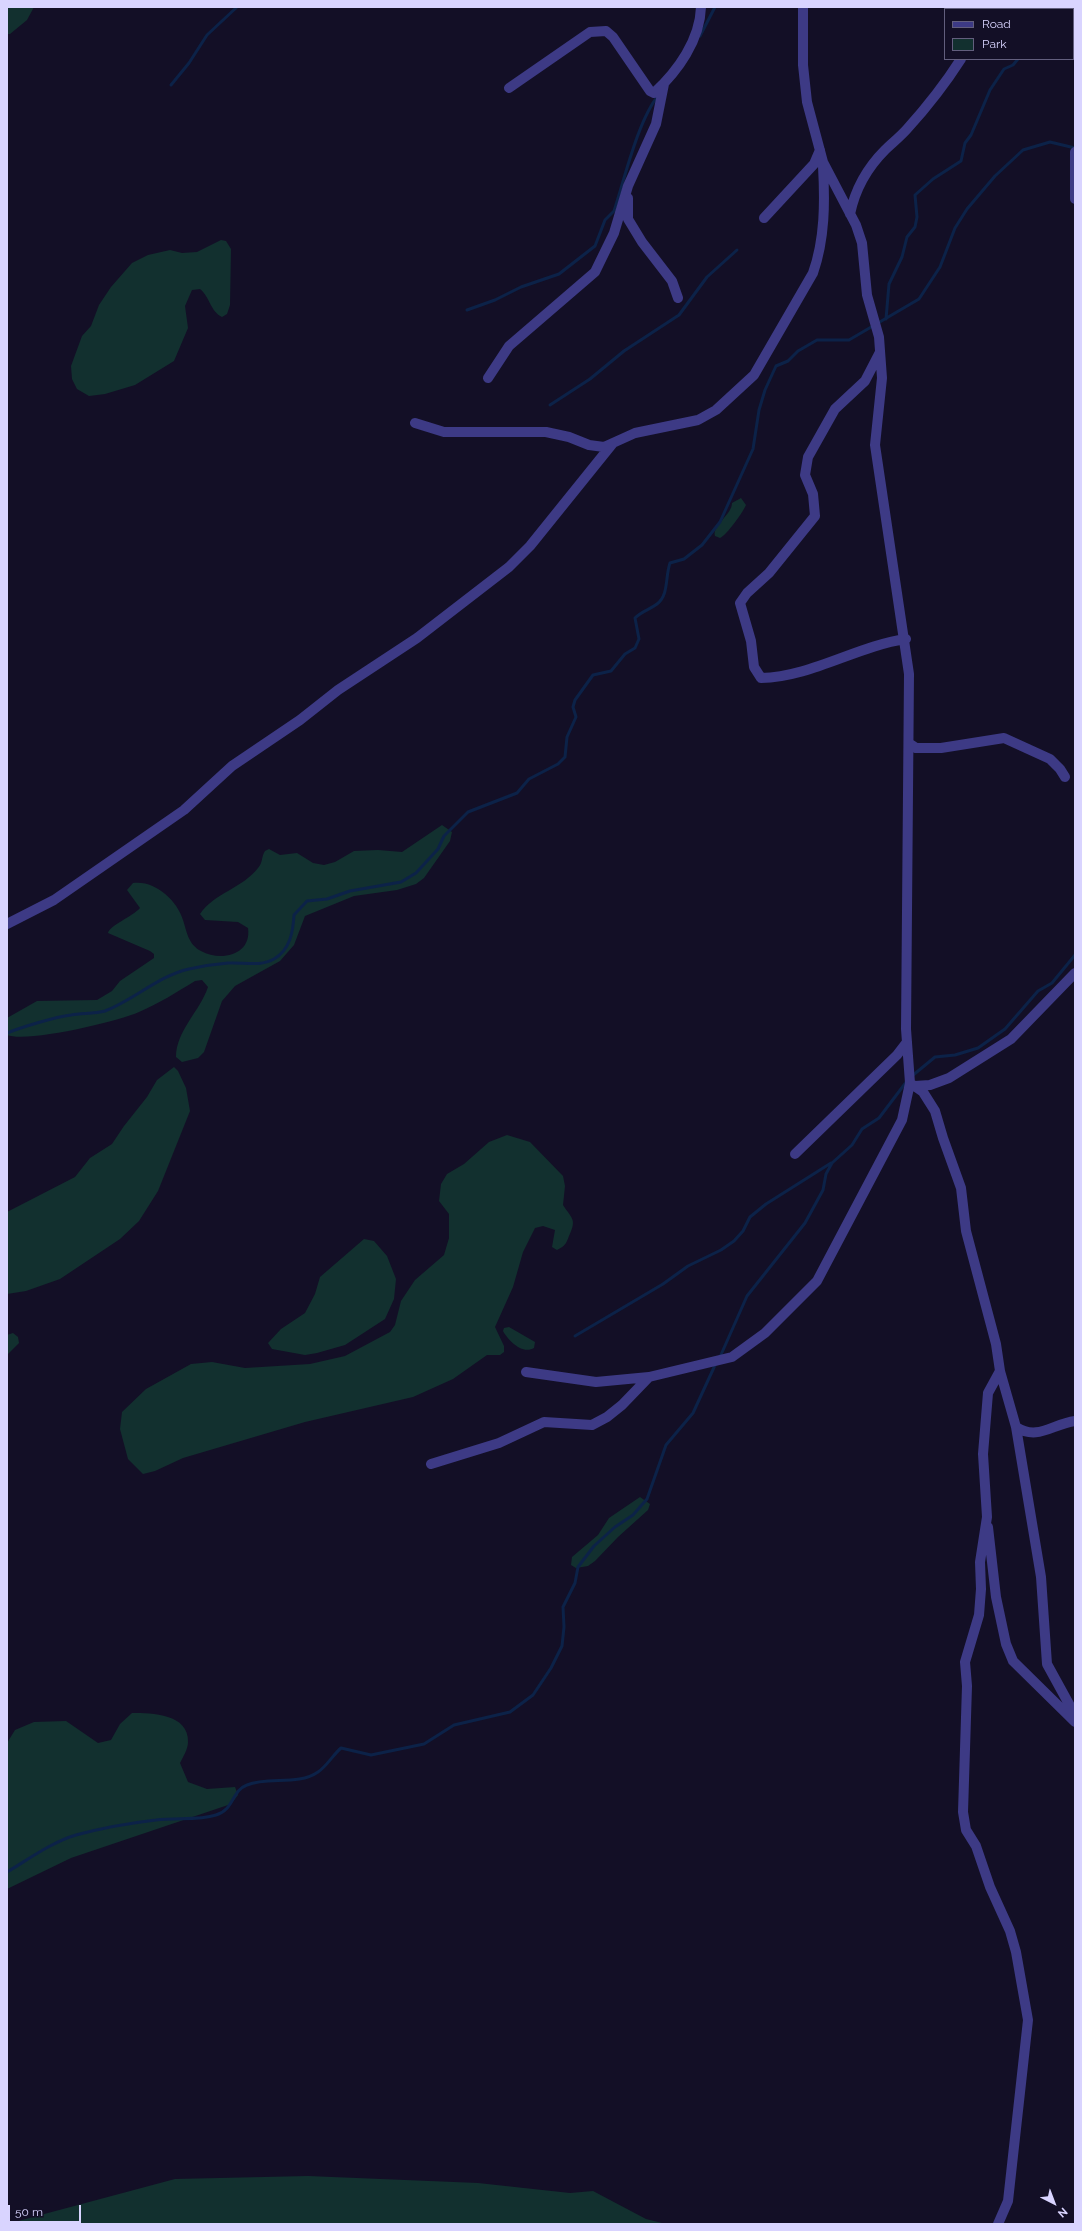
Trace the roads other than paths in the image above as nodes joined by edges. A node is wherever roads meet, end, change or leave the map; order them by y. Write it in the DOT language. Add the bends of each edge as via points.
graph roads {
  1 [pos="700,7"];
  2 [pos="803,7"];
  3 [pos="960,60"];
  4 [pos="664,84"];
  5 [pos="509,88"];
  6 [pos="820,150"];
  7 [pos="1075,152"];
  8 [pos="823,162"];
  9 [pos="628,186"];
  10 [pos="1075,199"];
  11 [pos="850,214"];
  12 [pos="764,218"];
  13 [pos="678,298"];
  14 [pos="880,352"];
  15 [pos="488,378"];
  16 [pos="415,423"];
  17 [pos="613,443"];
  18 [pos="906,639"];
  19 [pos="910,744"];
  20 [pos="1065,777"];
  21 [pos="7,924"];
  22 [pos="1075,973"];
  23 [pos="907,1042"];
  24 [pos="912,1084"];
  25 [pos="795,1154"];
  26 [pos="1000,1371"];
  27 [pos="526,1372"];
  28 [pos="650,1377"];
  29 [pos="1075,1421"];
  30 [pos="1016,1427"];
  31 [pos="431,1464"];
  32 [pos="987,1517"];
  33 [pos="1075,1714"];
  34 [pos="1075,1722"];
  35 [pos="998,2224"];
  1 -- 4 [label="street" via="700,21 694,43"];
  2 -- 6 [label="street" via="803,65 807,102"];
  3 -- 11 [label="street" via="931,101 906,131 883,152 864,177 853,199"];
  4 -- 5 [label="street" via="654,93 650,91 613,37 606,30 599,30 590,32"];
  4 -- 9 [label="street" via="656,124"];
  6 -- 8 [label="street"];
  6 -- 12 [label="street" via="814,164"];
  7 -- 10 [label="street"];
  8 -- 11 [label="street"];
  8 -- 17 [label="street" via="825,200 818,258 813,274 754,375 716,410 698,420 635,433"];
  9 -- 13 [label="street" via="628,219 672,281"];
  9 -- 15 [label="street" via="614,233 595,272 509,346"];
  11 -- 14 [label="street" via="862,243 867,295 879,337"];
  14 -- 18 [label="street" via="882,378 875,445"];
  14 -- 18 [label="street" via="865,381 835,409 808,457 805,474 813,494 815,516 769,573 740,603 751,641 754,667 761,678 781,677 853,655 884,642"];
  16 -- 17 [label="street" via="444,432 546,432 589,445 604,447"];
  17 -- 21 [label="street" via="530,546 509,567 417,638 338,690 300,720 232,766 184,810 54,900"];
  18 -- 19 [label="street"];
  19 -- 20 [label="street" via="916,748 941,748 1004,738 1050,759"];
  19 -- 23 [label="street"];
  22 -- 24 [label="street" via="1012,1039 949,1078 930,1086"];
  23 -- 24 [label="street"];
  23 -- 25 [label="street" via="897,1055"];
  24 -- 26 [label="street" via="923,1092 936,1111 961,1188 966,1231 996,1344"];
  24 -- 28 [label="street" via="902,1120 817,1281 764,1334 732,1357"];
  26 -- 30 [label="street"];
  26 -- 32 [label="street" via="988,1393 983,1454"];
  27 -- 28 [label="street" via="596,1382"];
  28 -- 31 [label="street" via="622,1405 592,1425 544,1422 499,1443"];
  29 -- 30 [label="street" via="1034,1434"];
  30 -- 33 [label="street" via="1042,1577 1047,1664"];
  32 -- 34 [label="street" via="996,1597 1006,1644 1013,1661"];
  32 -- 35 [label="street" via="980,1562 981,1589 978,1615 965,1662 967,1686 963,1812 966,1830 976,1846 990,1887 1010,1931 1028,2020 1008,2201"];
}
